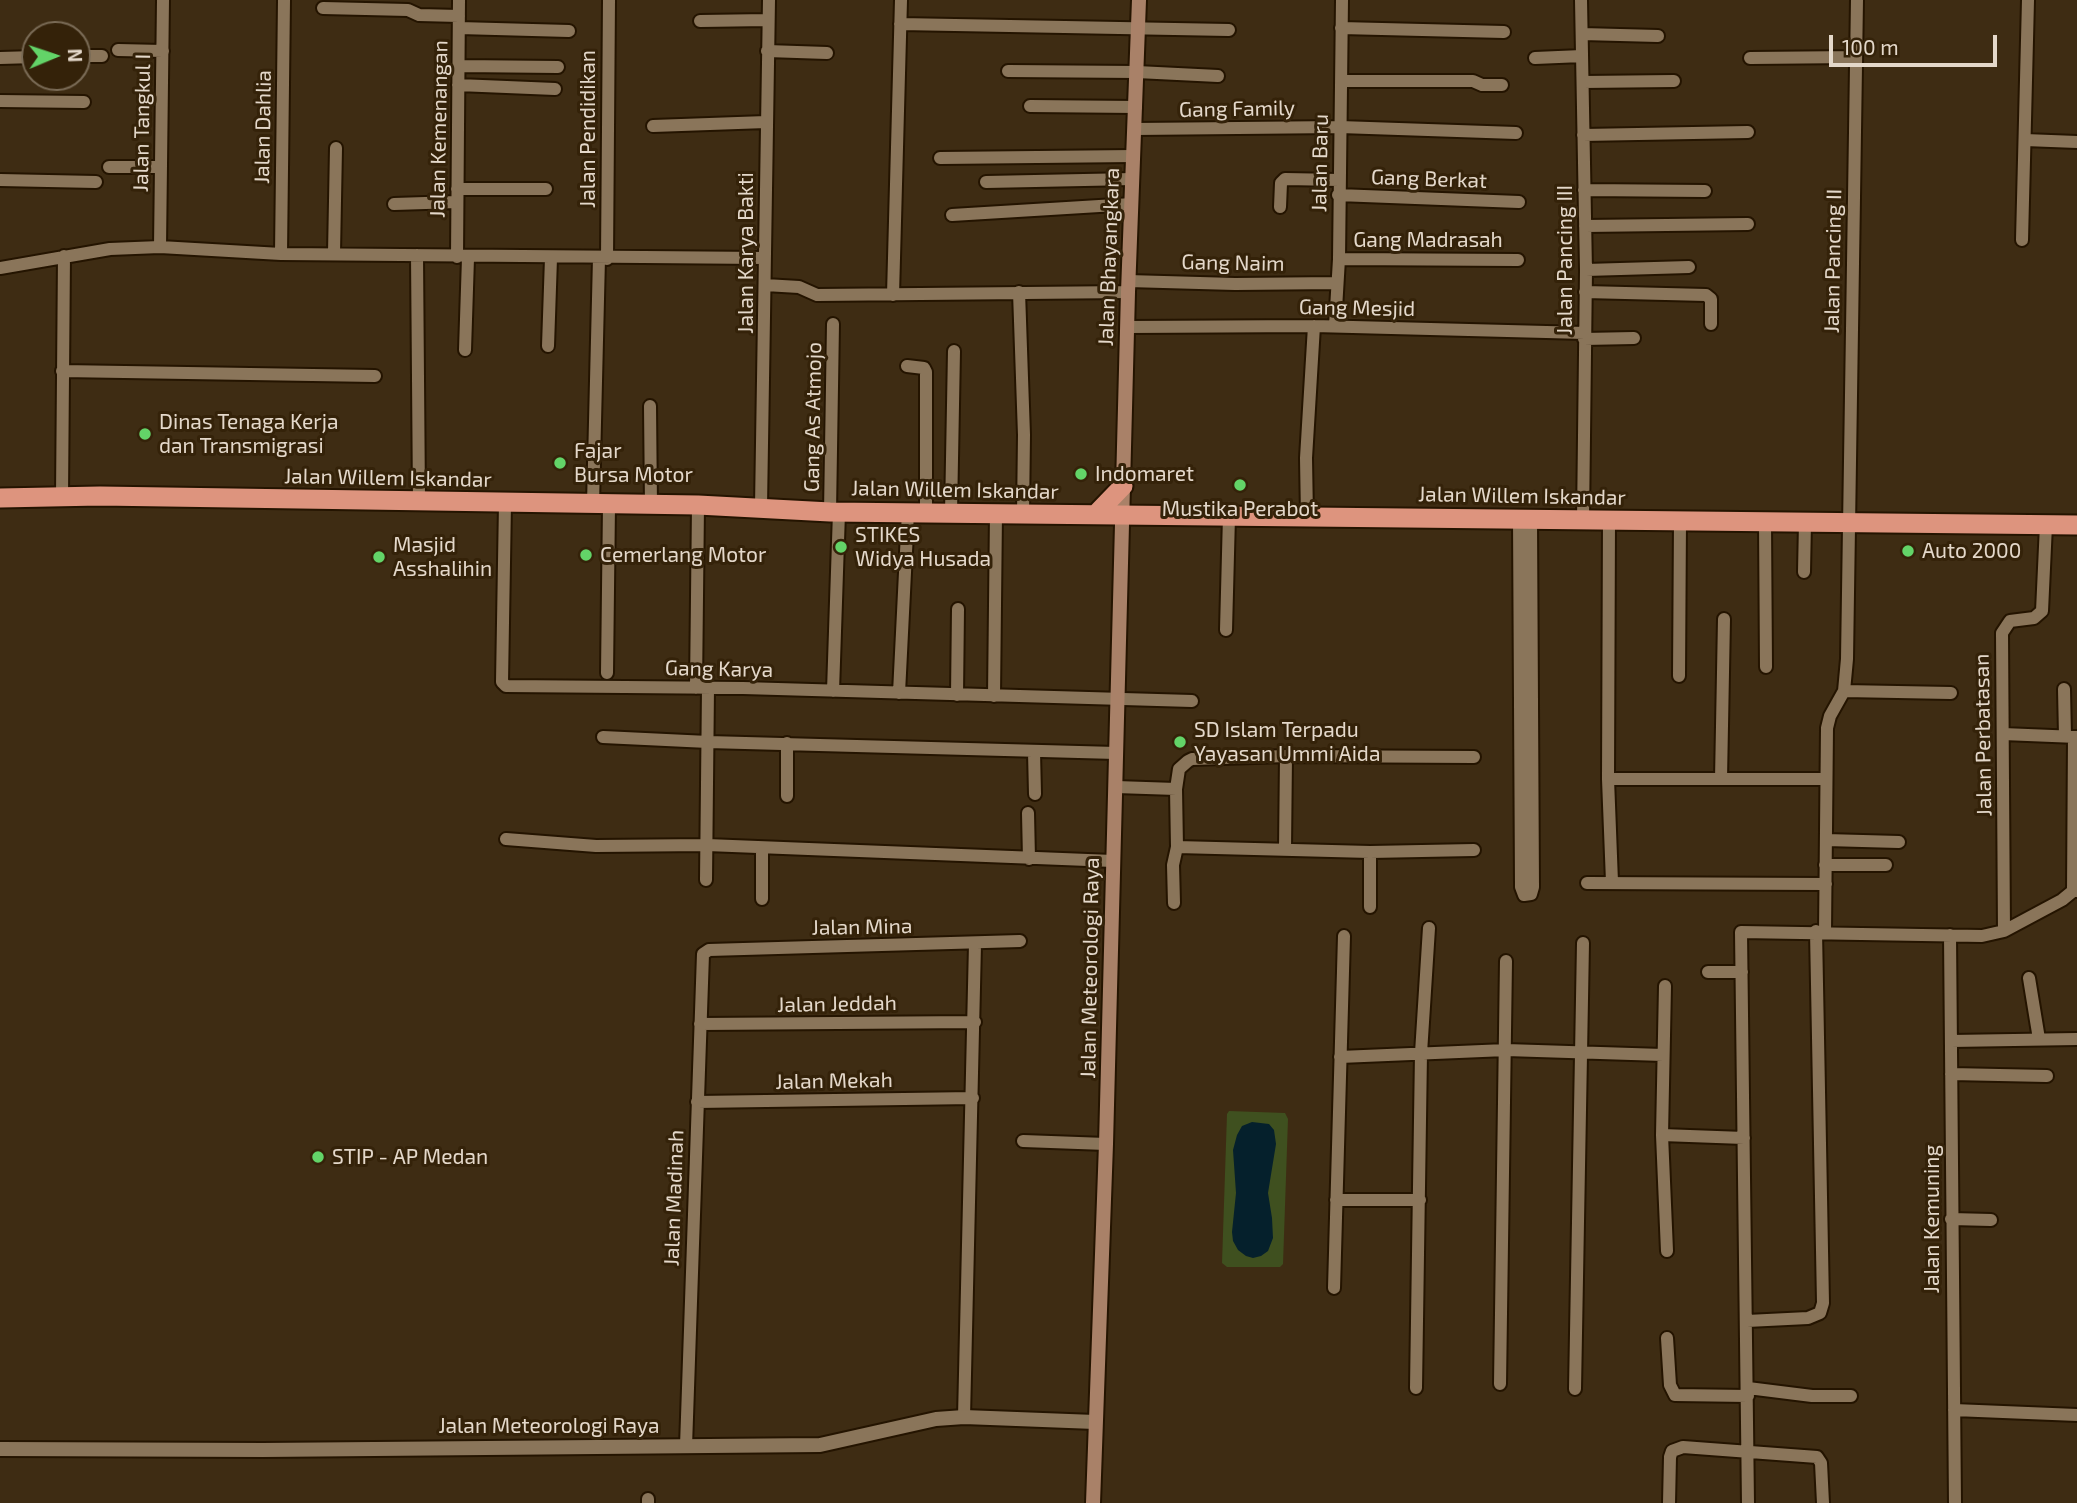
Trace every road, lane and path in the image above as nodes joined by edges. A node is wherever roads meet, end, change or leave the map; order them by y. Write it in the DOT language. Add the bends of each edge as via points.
graph roads {
  1 [pos="163,0"];
  2 [pos="284,0"];
  3 [pos="459,0"];
  4 [pos="608,0"];
  5 [pos="769,0"];
  6 [pos="901,0"];
  7 [pos="1139,0"];
  8 [pos="1342,0"];
  9 [pos="1581,0"];
  10 [pos="1857,0"];
  11 [pos="2028,0"];
  12 [pos="323,8"];
  13 [pos="768,20"];
  14 [pos="700,21"];
  15 [pos="459,22"];
  16 [pos="900,24"];
  17 [pos="1138,28"];
  18 [pos="1341,28"];
  19 [pos="1229,30"];
  20 [pos="569,31"];
  21 [pos="1504,32"];
  22 [pos="1582,34"];
  23 [pos="1658,36"];
  24 [pos="118,50"];
  25 [pos="163,51"];
  26 [pos="768,51"];
  27 [pos="827,53"];
  28 [pos="91,56"];
  29 [pos="102,56"];
  30 [pos="1582,56"];
  31 [pos="21,57"];
  32 [pos="1855,57"];
  33 [pos="0,58"];
  34 [pos="1535,58"];
  35 [pos="1749,58"];
  36 [pos="460,66"];
  37 [pos="558,67"];
  38 [pos="1008,71"];
  39 [pos="1137,72"];
  40 [pos="1218,76"];
  41 [pos="1341,81"];
  42 [pos="1674,81"];
  43 [pos="1583,82"];
  44 [pos="458,85"];
  45 [pos="1502,85"];
  46 [pos="555,89"];
  47 [pos="0,101"];
  48 [pos="84,102"];
  49 [pos="1030,106"];
  50 [pos="1136,107"];
  51 [pos="766,122"];
  52 [pos="653,126"];
  53 [pos="1339,127"];
  54 [pos="1135,129"];
  55 [pos="1748,132"];
  56 [pos="1516,133"];
  57 [pos="1583,135"];
  58 [pos="2025,140"];
  59 [pos="2077,142"];
  60 [pos="336,148"];
  61 [pos="1134,156"];
  62 [pos="940,158"];
  63 [pos="109,167"];
  64 [pos="161,167"];
  65 [pos="1133,179"];
  66 [pos="0,180"];
  67 [pos="1339,180"];
  68 [pos="986,181"];
  69 [pos="96,182"];
  70 [pos="546,189"];
  71 [pos="1584,190"];
  72 [pos="1705,191"];
  73 [pos="1338,195"];
  74 [pos="457,196"];
  75 [pos="1519,202"];
  76 [pos="394,204"];
  77 [pos="1132,204"];
  78 [pos="1280,207"];
  79 [pos="952,215"];
  80 [pos="1748,224"];
  81 [pos="1585,226"];
  82 [pos="2022,240"];
  83 [pos="160,247"];
  84 [pos="334,253"];
  85 [pos="281,254"];
  86 [pos="417,255"];
  87 [pos="64,256"];
  88 [pos="462,258"];
  89 [pos="551,258"];
  90 [pos="764,258"];
  91 [pos="603,259"];
  92 [pos="1339,259"];
  93 [pos="1518,260"];
  94 [pos="1689,267"];
  95 [pos="0,268"];
  96 [pos="1586,270"];
  97 [pos="1337,283"];
  98 [pos="765,285"];
  99 [pos="1128,287"];
  100 [pos="1019,292"];
  101 [pos="1585,292"];
  102 [pos="893,295"];
  103 [pos="834,324"];
  104 [pos="1711,324"];
  105 [pos="1314,326"];
  106 [pos="1335,326"];
  107 [pos="1128,327"];
  108 [pos="1585,336"];
  109 [pos="1634,338"];
  110 [pos="548,346"];
  111 [pos="465,350"];
  112 [pos="954,351"];
  113 [pos="907,366"];
  114 [pos="62,371"];
  115 [pos="375,376"];
  116 [pos="650,406"];
  117 [pos="1123,486"];
  118 [pos="62,496"];
  119 [pos="0,498"];
  120 [pos="419,501"];
  121 [pos="505,503"];
  122 [pos="601,504"];
  123 [pos="698,505"];
  124 [pos="651,506"];
  125 [pos="761,507"];
  126 [pos="835,512"];
  127 [pos="917,512"];
  128 [pos="951,513"];
  129 [pos="996,513"];
  130 [pos="1023,514"];
  131 [pos="1096,514"];
  132 [pos="1122,515"];
  133 [pos="1229,516"];
  134 [pos="1307,517"];
  135 [pos="1525,519"];
  136 [pos="1583,520"];
  137 [pos="1609,520"];
  138 [pos="1680,521"];
  139 [pos="1765,522"];
  140 [pos="1805,522"];
  141 [pos="1848,522"];
  142 [pos="2046,525"];
  143 [pos="2077,525"];
  144 [pos="1804,572"];
  145 [pos="958,610"];
  146 [pos="1724,619"];
  147 [pos="1226,630"];
  148 [pos="1766,667"];
  149 [pos="607,673"];
  150 [pos="1679,676"];
  151 [pos="702,688"];
  152 [pos="2064,689"];
  153 [pos="833,691"];
  154 [pos="1844,691"];
  155 [pos="899,693"];
  156 [pos="1951,693"];
  157 [pos="957,695"];
  158 [pos="994,696"];
  159 [pos="1117,700"];
  160 [pos="1192,701"];
  161 [pos="2003,734"];
  162 [pos="603,737"];
  163 [pos="2072,737"];
  164 [pos="708,742"];
  165 [pos="787,743"];
  166 [pos="1527,743"];
  167 [pos="1034,751"];
  168 [pos="1116,752"];
  169 [pos="1286,756"];
  170 [pos="1474,757"];
  171 [pos="1608,779"];
  172 [pos="1721,779"];
  173 [pos="1825,779"];
  174 [pos="1116,787"];
  175 [pos="1176,789"];
  176 [pos="1035,794"];
  177 [pos="787,796"];
  178 [pos="1028,813"];
  179 [pos="506,839"];
  180 [pos="1826,840"];
  181 [pos="1899,842"];
  182 [pos="706,845"];
  183 [pos="1177,847"];
  184 [pos="762,849"];
  185 [pos="1285,849"];
  186 [pos="1474,850"];
  187 [pos="1370,852"];
  188 [pos="1029,859"];
  189 [pos="1113,861"];
  190 [pos="1825,865"];
  191 [pos="1886,865"];
  192 [pos="706,880"];
  193 [pos="1612,882"];
  194 [pos="1587,883"];
  195 [pos="1826,884"];
  196 [pos="2075,891"];
  197 [pos="762,899"];
  198 [pos="1174,903"];
  199 [pos="1370,907"];
  200 [pos="1429,928"];
  201 [pos="2004,931"];
  202 [pos="1821,932"];
  203 [pos="1950,935"];
  204 [pos="1344,936"];
  205 [pos="1020,941"];
  206 [pos="1583,943"];
  207 [pos="975,944"];
  208 [pos="705,952"];
  209 [pos="1506,961"];
  210 [pos="1708,972"];
  211 [pos="1742,972"];
  212 [pos="2029,978"];
  213 [pos="1665,986"];
  214 [pos="975,1022"];
  215 [pos="700,1024"];
  216 [pos="2039,1039"];
  217 [pos="2077,1039"];
  218 [pos="1951,1041"];
  219 [pos="1506,1050"];
  220 [pos="1580,1051"];
  221 [pos="1422,1053"];
  222 [pos="1662,1055"];
  223 [pos="1340,1056"];
  224 [pos="1951,1074"];
  225 [pos="2047,1076"];
  226 [pos="973,1098"];
  227 [pos="696,1102"];
  228 [pos="1662,1135"];
  229 [pos="1744,1138"];
  230 [pos="1023,1141"];
  231 [pos="1106,1143"];
  232 [pos="1336,1200"];
  233 [pos="1420,1200"];
  234 [pos="1951,1219"];
  235 [pos="1991,1220"];
  236 [pos="1667,1251"];
  237 [pos="1334,1289"];
  238 [pos="1747,1321"];
  239 [pos="1667,1338"];
  240 [pos="1500,1384"];
  241 [pos="1416,1388"];
  242 [pos="1575,1389"];
  243 [pos="1851,1396"];
  244 [pos="1748,1400"];
  245 [pos="1954,1413"];
  246 [pos="2077,1415"];
  247 [pos="964,1417"];
  248 [pos="1095,1422"];
  249 [pos="686,1446"];
  250 [pos="0,1449"];
  251 [pos="1749,1452"];
  252 [pos="1093,1503"];
  253 [pos="1669,1503"];
  254 [pos="1748,1503"];
  255 [pos="1823,1503"];
  256 [pos="1955,1503"];
  1 -- 25 [label="street, Jalan Tangkul I"];
  2 -- 85 [label="street, Jalan Dahlia"];
  3 -- 15 [label="street, Jalan Kemenangan"];
  4 -- 91 [label="street, Jalan Pendidikan"];
  5 -- 13 [label="street, Jalan Karya Bakti"];
  6 -- 16 [label="street"];
  7 -- 17 [label="main road, Jalan Bhayangkara"];
  8 -- 18 [label="street, Jalan Baru"];
  9 -- 22 [label="street, Jalan Pancing III"];
  10 -- 32 [label="street, Jalan Pancing II"];
  11 -- 58 [label="street"];
  12 -- 15 [label="street" via="408,9"];
  13 -- 14 [label="street"];
  13 -- 26 [label="street, Jalan Karya Bakti"];
  15 -- 20 [label="street"];
  15 -- 36 [label="street, Jalan Kemenangan"];
  16 -- 17 [label="street"];
  16 -- 102 [label="street"];
  17 -- 19 [label="street"];
  17 -- 39 [label="main road, Jalan Bhayangkara"];
  18 -- 21 [label="street"];
  18 -- 41 [label="street, Jalan Baru"];
  22 -- 23 [label="street"];
  22 -- 30 [label="street, Jalan Pancing III"];
  24 -- 25 [label="street"];
  25 -- 64 [label="street, Jalan Tangkul I"];
  26 -- 27 [label="street"];
  26 -- 51 [label="street, Jalan Karya Bakti"];
  28 -- 29 [label="street"];
  30 -- 34 [label="street"];
  30 -- 43 [label="street, Jalan Pancing III"];
  31 -- 33 [label="street"];
  32 -- 35 [label="street"];
  32 -- 141 [label="street, Jalan Pancing II"];
  36 -- 37 [label="street"];
  36 -- 44 [label="street, Jalan Kemenangan"];
  38 -- 39 [label="street"];
  39 -- 40 [label="street"];
  39 -- 50 [label="main road, Jalan Bhayangkara"];
  41 -- 45 [label="street"];
  41 -- 53 [label="street, Jalan Baru"];
  42 -- 43 [label="street"];
  43 -- 57 [label="street, Jalan Pancing III"];
  44 -- 46 [label="street"];
  44 -- 74 [label="street, Jalan Kemenangan"];
  47 -- 48 [label="street"];
  49 -- 50 [label="street"];
  50 -- 54 [label="main road, Jalan Bhayangkara"];
  51 -- 52 [label="street"];
  51 -- 90 [label="street, Jalan Karya Bakti"];
  53 -- 54 [label="street, Gang Family"];
  53 -- 56 [label="street, Gang Family"];
  53 -- 67 [label="street, Jalan Baru"];
  54 -- 61 [label="main road, Jalan Bhayangkara"];
  55 -- 57 [label="street"];
  57 -- 71 [label="street, Jalan Pancing III"];
  58 -- 59 [label="street"];
  58 -- 82 [label="street"];
  60 -- 84 [label="street"];
  61 -- 62 [label="street"];
  61 -- 65 [label="main road, Jalan Bhayangkara"];
  63 -- 64 [label="street"];
  64 -- 83 [label="street, Jalan Tangkul I"];
  65 -- 68 [label="street"];
  65 -- 77 [label="main road, Jalan Bhayangkara"];
  66 -- 69 [label="street"];
  67 -- 73 [label="street, Jalan Baru"];
  67 -- 78 [label="street" via="1285,179 1280,183"];
  70 -- 74 [label="street"];
  71 -- 72 [label="street"];
  71 -- 81 [label="street, Jalan Pancing III"];
  73 -- 75 [label="street, Gang Berkat"];
  73 -- 92 [label="street, Jalan Baru"];
  74 -- 76 [label="street"];
  74 -- 88 [label="street, Jalan Kemenangan"];
  77 -- 79 [label="street"];
  77 -- 99 [label="main road, Jalan Bhayangkara"];
  80 -- 81 [label="street"];
  81 -- 96 [label="street, Jalan Pancing III"];
  83 -- 85 [label="street"];
  83 -- 87 [label="street"];
  84 -- 85 [label="street"];
  84 -- 86 [label="street"];
  86 -- 88 [label="street"];
  86 -- 120 [label="street"];
  87 -- 95 [label="street"];
  87 -- 114 [label="street"];
  88 -- 89 [label="street"];
  88 -- 111 [label="street, Jalan Kemenangan"];
  89 -- 91 [label="street"];
  89 -- 110 [label="street"];
  90 -- 91 [label="street"];
  90 -- 98 [label="street, Jalan Karya Bakti"];
  91 -- 122 [label="street, Jalan Pendidikan"];
  92 -- 93 [label="street, Gang Madrasah"];
  92 -- 97 [label="street, Jalan Baru"];
  94 -- 96 [label="street"];
  96 -- 101 [label="street, Jalan Pancing III"];
  97 -- 99 [label="street, Gang Naim"];
  97 -- 106 [label="street, Jalan Baru"];
  98 -- 102 [label="street, Gang Naim" via="799,287 817,295"];
  98 -- 125 [label="street, Jalan Karya Bakti"];
  99 -- 100 [label="street, Gang Naim"];
  99 -- 107 [label="main road, Jalan Bhayangkara"];
  100 -- 102 [label="street, Gang Naim"];
  100 -- 130 [label="street"];
  101 -- 104 [label="street" via="1706,295 1711,299"];
  101 -- 108 [label="street, Jalan Pancing III"];
  103 -- 126 [label="street, Gang As Atmojo"];
  105 -- 106 [label="street, Gang Mesjid"];
  105 -- 107 [label="street, Gang Mesjid"];
  105 -- 134 [label="street"];
  106 -- 108 [label="street, Gang Mesjid"];
  107 -- 117 [label="main road, Jalan Bhayangkara"];
  108 -- 109 [label="street, Gang Mesjid"];
  108 -- 136 [label="street, Jalan Pancing III"];
  112 -- 128 [label="street"];
  113 -- 127 [label="street" via="926,372"];
  114 -- 115 [label="street"];
  114 -- 118 [label="street"];
  116 -- 124 [label="street"];
  117 -- 131 [label="highway"];
  117 -- 132 [label="main road, Jalan Bhayangkara"];
  118 -- 119 [label="highway, Jalan Willem Iskandar"];
  118 -- 120 [label="highway, Jalan Willem Iskandar"];
  120 -- 121 [label="highway, Jalan Willem Iskandar"];
  121 -- 122 [label="highway, Jalan Willem Iskandar"];
  121 -- 151 [label="street, Gang Karya" via="503,684"];
  122 -- 124 [label="highway, Jalan Willem Iskandar"];
  122 -- 149 [label="street, Jalan Pendidikan"];
  123 -- 124 [label="highway, Jalan Willem Iskandar"];
  123 -- 125 [label="highway, Jalan Willem Iskandar"];
  123 -- 151 [label="street"];
  125 -- 126 [label="highway, Jalan Willem Iskandar"];
  126 -- 127 [label="highway, Jalan Willem Iskandar"];
  126 -- 153 [label="street, Gang As Atmojo"];
  127 -- 128 [label="highway, Jalan Willem Iskandar"];
  127 -- 155 [label="street"];
  128 -- 129 [label="highway, Jalan Willem Iskandar"];
  129 -- 130 [label="highway, Jalan Willem Iskandar"];
  129 -- 158 [label="street"];
  130 -- 131 [label="highway, Jalan Willem Iskandar"];
  131 -- 132 [label="highway, Jalan Willem Iskandar"];
  132 -- 133 [label="highway, Jalan Willem Iskandar"];
  132 -- 159 [label="main road, Jalan Meteorologi Raya"];
  133 -- 134 [label="highway, Jalan Willem Iskandar"];
  133 -- 147 [label="street"];
  134 -- 135 [label="highway, Jalan Willem Iskandar"];
  135 -- 136 [label="highway, Jalan Willem Iskandar"];
  135 -- 166 [label="street"];
  136 -- 137 [label="highway, Jalan Willem Iskandar"];
  137 -- 138 [label="highway, Jalan Willem Iskandar"];
  137 -- 171 [label="street"];
  138 -- 139 [label="highway, Jalan Willem Iskandar"];
  138 -- 150 [label="street"];
  139 -- 140 [label="highway, Jalan Willem Iskandar"];
  139 -- 148 [label="street"];
  140 -- 141 [label="highway, Jalan Willem Iskandar"];
  140 -- 144 [label="street"];
  141 -- 142 [label="highway, Jalan Willem Iskandar"];
  141 -- 154 [label="street, Jalan Pancing II"];
  142 -- 143 [label="highway, Jalan Willem Iskandar"];
  142 -- 161 [label="street, Jalan Perbatasan" via="2041,614 2010,621 2001,633"];
  145 -- 157 [label="street"];
  146 -- 172 [label="street"];
  151 -- 153 [label="street, Gang Karya"];
  151 -- 164 [label="street"];
  152 -- 163 [label="street"];
  153 -- 155 [label="street, Gang Karya"];
  154 -- 156 [label="street"];
  154 -- 173 [label="street" via="1828,723"];
  155 -- 157 [label="street, Gang Karya"];
  157 -- 158 [label="street, Gang Karya"];
  158 -- 159 [label="street, Gang Karya"];
  159 -- 160 [label="street, Gang Karya"];
  159 -- 168 [label="main road, Jalan Meteorologi Raya"];
  161 -- 163 [label="street"];
  161 -- 201 [label="street, Jalan Perbatasan"];
  162 -- 164 [label="street"];
  163 -- 196 [label="street"];
  164 -- 165 [label="street"];
  164 -- 182 [label="street"];
  165 -- 167 [label="street"];
  165 -- 177 [label="street"];
  166 -- 166 [label="street" via="1533,887 1531,894 1524,895"];
  167 -- 168 [label="street"];
  167 -- 176 [label="street"];
  168 -- 174 [label="main road, Jalan Meteorologi Raya"];
  169 -- 170 [label="street"];
  169 -- 175 [label="street" via="1188,761 1180,769"];
  169 -- 185 [label="street"];
  171 -- 172 [label="street"];
  171 -- 193 [label="street"];
  172 -- 173 [label="street"];
  173 -- 180 [label="street"];
  174 -- 175 [label="street"];
  174 -- 189 [label="main road, Jalan Meteorologi Raya"];
  175 -- 183 [label="street"];
  178 -- 188 [label="street"];
  179 -- 182 [label="street" via="596,846"];
  180 -- 181 [label="street"];
  180 -- 190 [label="street"];
  182 -- 184 [label="street"];
  182 -- 192 [label="street"];
  183 -- 185 [label="street"];
  183 -- 198 [label="street"];
  184 -- 188 [label="street"];
  184 -- 197 [label="street"];
  185 -- 187 [label="street"];
  186 -- 187 [label="street"];
  187 -- 199 [label="street"];
  188 -- 189 [label="street"];
  189 -- 231 [label="main road, Jalan Meteorologi Raya"];
  190 -- 191 [label="street"];
  190 -- 195 [label="street"];
  193 -- 194 [label="street"];
  193 -- 195 [label="street"];
  195 -- 202 [label="street"];
  196 -- 201 [label="street"];
  200 -- 221 [label="street"];
  201 -- 203 [label="street"];
  202 -- 203 [label="street"];
  202 -- 211 [label="street" via="1741,932"];
  202 -- 238 [label="street" via="1824,1303 1820,1313 1808,1318"];
  203 -- 218 [label="street, Jalan Kemuning"];
  204 -- 223 [label="street"];
  205 -- 207 [label="street, Jalan Mina"];
  206 -- 220 [label="street"];
  207 -- 208 [label="street, Jalan Mina"];
  207 -- 214 [label="street"];
  208 -- 215 [label="street, Jalan Madinah"];
  209 -- 219 [label="street"];
  210 -- 211 [label="street"];
  211 -- 229 [label="street"];
  212 -- 216 [label="street"];
  213 -- 222 [label="street"];
  214 -- 215 [label="street, Jalan Jeddah"];
  214 -- 226 [label="street"];
  215 -- 227 [label="street, Jalan Madinah"];
  216 -- 217 [label="street"];
  216 -- 218 [label="street"];
  218 -- 224 [label="street, Jalan Kemuning"];
  219 -- 220 [label="street"];
  219 -- 221 [label="street"];
  219 -- 240 [label="street"];
  220 -- 222 [label="street"];
  220 -- 242 [label="street"];
  221 -- 223 [label="street"];
  221 -- 233 [label="street"];
  222 -- 228 [label="street"];
  223 -- 232 [label="street"];
  224 -- 225 [label="street"];
  224 -- 234 [label="street, Jalan Kemuning"];
  226 -- 227 [label="street, Jalan Mekah"];
  226 -- 247 [label="street"];
  227 -- 249 [label="street, Jalan Madinah"];
  228 -- 229 [label="street"];
  228 -- 236 [label="street"];
  229 -- 238 [label="street"];
  230 -- 231 [label="street"];
  231 -- 248 [label="main road, Jalan Meteorologi Raya"];
  232 -- 233 [label="street"];
  232 -- 237 [label="street"];
  233 -- 241 [label="street"];
  234 -- 235 [label="street"];
  234 -- 245 [label="street, Jalan Kemuning"];
  238 -- 244 [label="street"];
  239 -- 244 [label="street" via="1670,1385 1675,1395"];
  243 -- 244 [label="street"];
  244 -- 251 [label="street"];
  245 -- 246 [label="street"];
  245 -- 256 [label="street, Jalan Kemuning"];
  247 -- 248 [label="street, Jalan Meteorologi Raya"];
  247 -- 249 [label="street, Jalan Meteorologi Raya" via="820,1445"];
  248 -- 252 [label="main road, Jalan Meteorologi Raya"];
  249 -- 250 [label="street, Jalan Meteorologi Raya"];
  251 -- 253 [label="street" via="1677,1447 1668,1465"];
  251 -- 254 [label="street"];
  251 -- 255 [label="street" via="1817,1457"];
}
